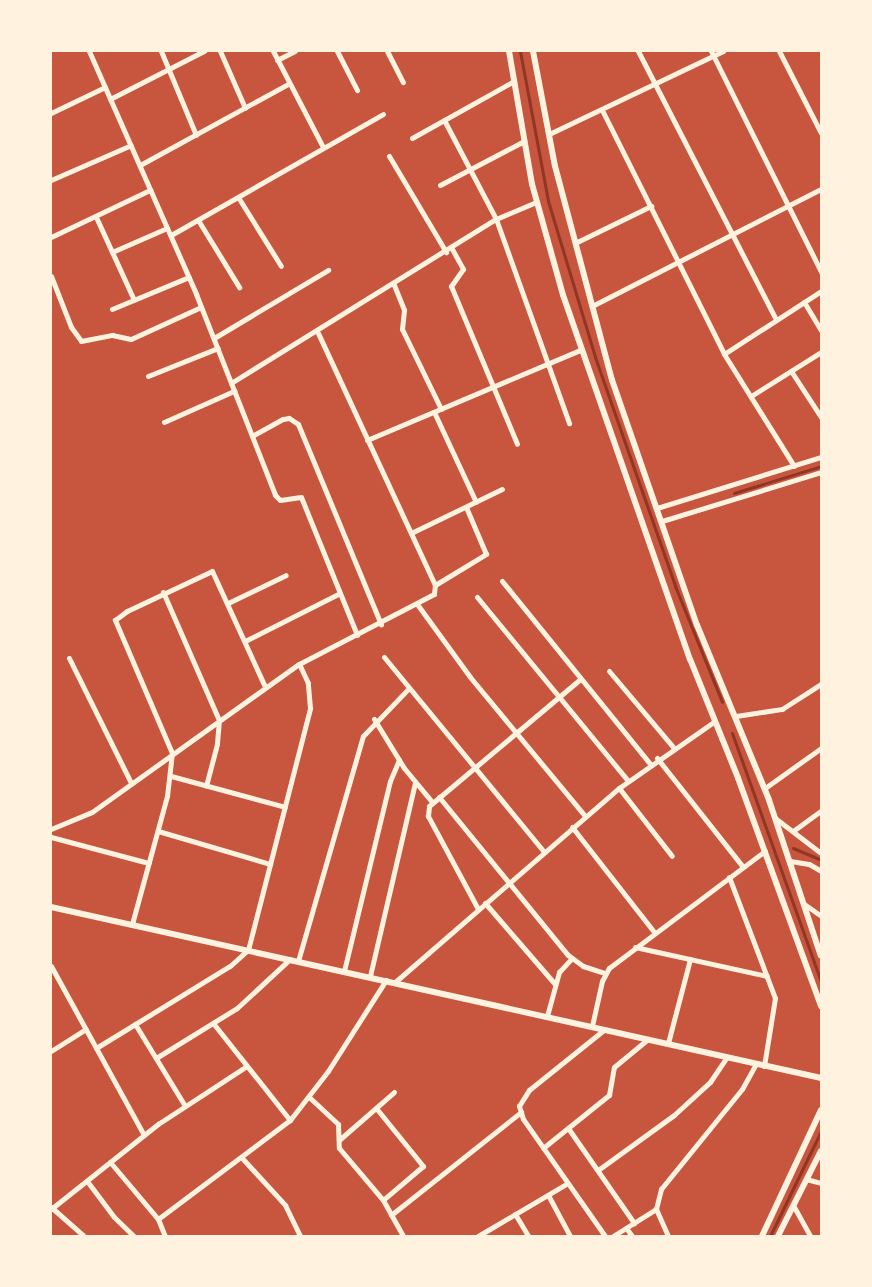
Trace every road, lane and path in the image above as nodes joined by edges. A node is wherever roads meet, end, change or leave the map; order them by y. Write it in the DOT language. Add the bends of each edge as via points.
graph roads {
  1 [pos="89,51"];
  2 [pos="161,51"];
  3 [pos="204,51"];
  4 [pos="220,51"];
  5 [pos="273,51"];
  6 [pos="295,51"];
  7 [pos="337,51"];
  8 [pos="387,51"];
  9 [pos="509,51"];
  10 [pos="533,51"];
  11 [pos="638,51"];
  12 [pos="723,51"];
  13 [pos="779,51"];
  14 [pos="712,53"];
  15 [pos="277,60"];
  16 [pos="168,69"];
  17 [pos="514,81"];
  18 [pos="403,82"];
  19 [pos="288,84"];
  20 [pos="656,84"];
  21 [pos="105,87"];
  22 [pos="357,90"];
  23 [pos="110,99"];
  24 [pos="245,108"];
  25 [pos="602,110"];
  26 [pos="51,113"];
  27 [pos="383,114"];
  28 [pos="444,120"];
  29 [pos="549,134"];
  30 [pos="821,134"];
  31 [pos="195,135"];
  32 [pos="412,138"];
  33 [pos="524,141"];
  34 [pos="131,145"];
  35 [pos="324,147"];
  36 [pos="389,156"];
  37 [pos="140,165"];
  38 [pos="469,168"];
  39 [pos="51,180"];
  40 [pos="440,185"];
  41 [pos="821,189"];
  42 [pos="150,190"];
  43 [pos="238,197"];
  44 [pos="536,202"];
  45 [pos="651,206"];
  46 [pos="787,206"];
  47 [pos="96,217"];
  48 [pos="496,219"];
  49 [pos="198,220"];
  50 [pos="167,228"];
  51 [pos="733,234"];
  52 [pos="171,235"];
  53 [pos="51,237"];
  54 [pos="575,243"];
  55 [pos="449,251"];
  56 [pos="112,252"];
  57 [pos="679,261"];
  58 [pos="281,266"];
  59 [pos="328,270"];
  60 [pos="821,272"];
  61 [pos="51,276"];
  62 [pos="189,277"];
  63 [pos="394,285"];
  64 [pos="238,287"];
  65 [pos="821,291"];
  66 [pos="134,300"];
  67 [pos="804,302"];
  68 [pos="591,306"];
  69 [pos="201,307"];
  70 [pos="112,309"];
  71 [pos="775,318"];
  72 [pos="821,330"];
  73 [pos="318,333"];
  74 [pos="214,339"];
  75 [pos="218,348"];
  76 [pos="582,349"];
  77 [pos="821,352"];
  78 [pos="724,354"];
  79 [pos="548,363"];
  80 [pos="791,371"];
  81 [pos="148,376"];
  82 [pos="231,383"];
  83 [pos="494,386"];
  84 [pos="234,391"];
  85 [pos="751,396"];
  86 [pos="441,409"];
  87 [pos="434,412"];
  88 [pos="821,417"];
  89 [pos="164,422"];
  90 [pos="569,423"];
  91 [pos="252,436"];
  92 [pos="367,440"];
  93 [pos="517,444"];
  94 [pos="821,457"];
  95 [pos="794,466"];
  96 [pos="821,472"];
  97 [pos="502,489"];
  98 [pos="476,502"];
  99 [pos="466,507"];
  100 [pos="659,514"];
  101 [pos="411,533"];
  102 [pos="286,575"];
  103 [pos="502,581"];
  104 [pos="435,585"];
  105 [pos="163,592"];
  106 [pos="340,593"];
  107 [pos="477,597"];
  108 [pos="228,603"];
  109 [pos="417,604"];
  110 [pos="381,624"];
  111 [pos="357,635"];
  112 [pos="245,641"];
  113 [pos="384,657"];
  114 [pos="69,658"];
  115 [pos="299,664"];
  116 [pos="609,671"];
  117 [pos="579,680"];
  118 [pos="821,684"];
  119 [pos="265,687"];
  120 [pos="409,688"];
  121 [pos="558,697"];
  122 [pos="736,716"];
  123 [pos="374,719"];
  124 [pos="219,720"];
  125 [pos="716,721"];
  126 [pos="516,733"];
  127 [pos="673,747"];
  128 [pos="821,747"];
  129 [pos="172,753"];
  130 [pos="657,758"];
  131 [pos="399,760"];
  132 [pos="650,764"];
  133 [pos="475,769"];
  134 [pos="171,776"];
  135 [pos="628,781"];
  136 [pos="415,782"];
  137 [pos="131,783"];
  138 [pos="206,786"];
  139 [pos="619,788"];
  140 [pos="765,788"];
  141 [pos="439,797"];
  142 [pos="432,802"];
  143 [pos="285,807"];
  144 [pos="821,811"];
  145 [pos="585,816"];
  146 [pos="776,818"];
  147 [pos="573,827"];
  148 [pos="51,829"];
  149 [pos="158,831"];
  150 [pos="793,831"];
  151 [pos="51,837"];
  152 [pos="765,851"];
  153 [pos="544,852"];
  154 [pos="821,853"];
  155 [pos="672,856"];
  156 [pos="790,861"];
  157 [pos="149,863"];
  158 [pos="270,864"];
  159 [pos="742,867"];
  160 [pos="821,871"];
  161 [pos="729,877"];
  162 [pos="510,881"];
  163 [pos="485,903"];
  164 [pos="804,904"];
  165 [pos="51,908"];
  166 [pos="478,909"];
  167 [pos="821,916"];
  168 [pos="132,924"];
  169 [pos="654,932"];
  170 [pos="635,947"];
  171 [pos="248,950"];
  172 [pos="821,956"];
  173 [pos="572,958"];
  174 [pos="290,959"];
  175 [pos="690,959"];
  176 [pos="298,961"];
  177 [pos="51,966"];
  178 [pos="344,971"];
  179 [pos="605,974"];
  180 [pos="370,976"];
  181 [pos="767,976"];
  182 [pos="386,980"];
  183 [pos="395,982"];
  184 [pos="555,984"];
  185 [pos="821,1006"];
  186 [pos="548,1016"];
  187 [pos="213,1023"];
  188 [pos="135,1024"];
  189 [pos="592,1026"];
  190 [pos="86,1029"];
  191 [pos="605,1029"];
  192 [pos="648,1039"];
  193 [pos="668,1043"];
  194 [pos="96,1048"];
  195 [pos="51,1051"];
  196 [pos="727,1057"];
  197 [pos="156,1058"];
  198 [pos="756,1064"];
  199 [pos="764,1066"];
  200 [pos="245,1067"];
  201 [pos="821,1078"];
  202 [pos="394,1092"];
  203 [pos="309,1097"];
  204 [pos="185,1106"];
  205 [pos="376,1108"];
  206 [pos="821,1110"];
  207 [pos="521,1112"];
  208 [pos="291,1120"];
  209 [pos="568,1128"];
  210 [pos="144,1135"];
  211 [pos="339,1140"];
  212 [pos="543,1148"];
  213 [pos="821,1151"];
  214 [pos="242,1158"];
  215 [pos="110,1162"];
  216 [pos="598,1170"];
  217 [pos="806,1179"];
  218 [pos="87,1181"];
  219 [pos="568,1183"];
  220 [pos="821,1183"];
  221 [pos="548,1195"];
  222 [pos="383,1200"];
  223 [pos="793,1204"];
  224 [pos="51,1208"];
  225 [pos="656,1209"];
  226 [pos="515,1214"];
  227 [pos="391,1215"];
  228 [pos="158,1219"];
  229 [pos="634,1223"];
  230 [pos="626,1228"];
  231 [pos="486,1234"];
  232 [pos="84,1236"];
  233 [pos="134,1236"];
  234 [pos="165,1236"];
  235 [pos="300,1236"];
  236 [pos="403,1236"];
  237 [pos="478,1236"];
  238 [pos="528,1236"];
  239 [pos="570,1236"];
  240 [pos="605,1236"];
  241 [pos="613,1236"];
  242 [pos="632,1236"];
  243 [pos="668,1236"];
  244 [pos="762,1236"];
  245 [pos="778,1236"];
  246 [pos="810,1236"];
  1 -- 21 [label="street"];
  2 -- 16 [label="street"];
  3 -- 16 [label="street"];
  4 -- 24 [label="street"];
  5 -- 15 [label="street"];
  6 -- 15 [label="street"];
  7 -- 22 [label="street"];
  8 -- 18 [label="street"];
  9 -- 17 [label="street"];
  10 -- 29 [label="street"];
  11 -- 20 [label="street"];
  12 -- 14 [label="street"];
  13 -- 30 [label="street"];
  14 -- 20 [label="street"];
  14 -- 46 [label="street"];
  15 -- 19 [label="street"];
  16 -- 23 [label="street"];
  16 -- 31 [label="street"];
  17 -- 28 [label="street"];
  17 -- 33 [label="street"];
  19 -- 24 [label="street"];
  19 -- 35 [label="street"];
  20 -- 25 [label="street"];
  20 -- 51 [label="street"];
  21 -- 23 [label="street"];
  21 -- 26 [label="street"];
  23 -- 34 [label="street"];
  24 -- 31 [label="street"];
  25 -- 29 [label="street"];
  25 -- 45 [label="street"];
  27 -- 35 [label="street"];
  28 -- 32 [label="street"];
  28 -- 38 [label="street"];
  29 -- 54 [label="street"];
  31 -- 37 [label="street"];
  33 -- 38 [label="street"];
  33 -- 44 [label="street"];
  34 -- 37 [label="street"];
  34 -- 39 [label="street"];
  35 -- 43 [label="street"];
  36 -- 55 [label="street"];
  37 -- 42 [label="street"];
  38 -- 40 [label="street"];
  38 -- 48 [label="street"];
  41 -- 46 [label="street"];
  42 -- 47 [label="street"];
  42 -- 50 [label="street"];
  43 -- 49 [label="street"];
  43 -- 58 [label="street"];
  44 -- 48 [label="street"];
  44 -- 76 [label="street"];
  45 -- 54 [label="street"];
  45 -- 57 [label="street"];
  46 -- 51 [label="street"];
  46 -- 60 [label="street"];
  47 -- 53 [label="street"];
  47 -- 56 [label="street"];
  48 -- 55 [label="street"];
  48 -- 79 [label="street"];
  49 -- 52 [label="street"];
  49 -- 64 [label="street"];
  50 -- 52 [label="street"];
  50 -- 56 [label="street"];
  51 -- 57 [label="street"];
  51 -- 71 [label="street"];
  52 -- 62 [label="street"];
  54 -- 68 [label="street"];
  55 -- 63 [label="street"];
  55 -- 83 [label="street" via="463,269 452,286"];
  56 -- 66 [label="street"];
  57 -- 68 [label="street"];
  57 -- 78 [label="street"];
  59 -- 74 [label="street"];
  61 -- 69 [label="street" via="71,327 81,341 112,335 131,339"];
  62 -- 66 [label="street"];
  62 -- 69 [label="street"];
  63 -- 73 [label="street"];
  63 -- 86 [label="street" via="404,310 402,329"];
  65 -- 67 [label="street"];
  66 -- 70 [label="street"];
  67 -- 71 [label="street"];
  67 -- 72 [label="street"];
  68 -- 100 [label="street" via="612,380"];
  69 -- 74 [label="street"];
  71 -- 78 [label="street"];
  73 -- 82 [label="street"];
  73 -- 92 [label="street"];
  74 -- 75 [label="street"];
  75 -- 81 [label="street"];
  75 -- 82 [label="street"];
  76 -- 79 [label="street"];
  76 -- 125 [label="street" via="690,659"];
  77 -- 80 [label="street"];
  78 -- 85 [label="street"];
  79 -- 83 [label="street"];
  79 -- 90 [label="street"];
  80 -- 85 [label="street"];
  80 -- 88 [label="street"];
  82 -- 84 [label="street"];
  83 -- 86 [label="street"];
  83 -- 93 [label="street"];
  84 -- 89 [label="street"];
  84 -- 91 [label="street"];
  85 -- 95 [label="street"];
  86 -- 87 [label="street"];
  87 -- 92 [label="street"];
  87 -- 98 [label="street"];
  91 -- 106 [label="street" via="277,498 301,497"];
  91 -- 110 [label="street" via="284,419 298,424"];
  92 -- 101 [label="street"];
  94 -- 95 [label="street"];
  95 -- 100 [label="street"];
  96 -- 100 [label="street"];
  97 -- 98 [label="street"];
  98 -- 99 [label="street"];
  99 -- 101 [label="street"];
  99 -- 104 [label="street" via="486,554"];
  100 -- 122 [label="street" via="697,625"];
  101 -- 104 [label="street"];
  102 -- 108 [label="street"];
  103 -- 117 [label="street"];
  104 -- 109 [label="street" via="434,594"];
  105 -- 108 [label="street" via="208,570 217,575"];
  105 -- 124 [label="street"];
  105 -- 129 [label="street" via="128,611 115,624"];
  106 -- 111 [label="street"];
  106 -- 112 [label="street"];
  107 -- 121 [label="street"];
  108 -- 112 [label="street"];
  109 -- 110 [label="street"];
  109 -- 126 [label="street"];
  110 -- 111 [label="street"];
  111 -- 115 [label="street"];
  112 -- 119 [label="street"];
  113 -- 120 [label="street"];
  114 -- 137 [label="street"];
  115 -- 119 [label="street"];
  115 -- 143 [label="street" via="308,682 310,708"];
  116 -- 127 [label="street"];
  117 -- 121 [label="street"];
  117 -- 132 [label="street"];
  118 -- 122 [label="street" via="782,709"];
  119 -- 124 [label="street"];
  120 -- 123 [label="street"];
  120 -- 133 [label="street"];
  121 -- 126 [label="street"];
  121 -- 135 [label="street"];
  122 -- 140 [label="street"];
  123 -- 131 [label="street"];
  123 -- 176 [label="street" via="355,757"];
  124 -- 129 [label="street"];
  124 -- 138 [label="street"];
  125 -- 127 [label="street"];
  125 -- 152 [label="street"];
  126 -- 133 [label="street"];
  126 -- 145 [label="street"];
  127 -- 130 [label="street"];
  128 -- 140 [label="street"];
  129 -- 134 [label="street"];
  129 -- 137 [label="street"];
  130 -- 132 [label="street"];
  130 -- 159 [label="street"];
  131 -- 136 [label="street"];
  131 -- 178 [label="street" via="390,781"];
  132 -- 135 [label="street"];
  133 -- 141 [label="street"];
  133 -- 153 [label="street"];
  134 -- 138 [label="street"];
  134 -- 149 [label="street"];
  135 -- 139 [label="street"];
  136 -- 142 [label="street"];
  136 -- 180 [label="street"];
  137 -- 148 [label="street" via="92,812"];
  138 -- 143 [label="street"];
  139 -- 145 [label="street"];
  139 -- 155 [label="street"];
  140 -- 146 [label="street"];
  141 -- 142 [label="street"];
  141 -- 162 [label="street"];
  142 -- 166 [label="street" via="428,816"];
  143 -- 158 [label="street"];
  144 -- 150 [label="street"];
  145 -- 147 [label="street"];
  146 -- 150 [label="street"];
  146 -- 156 [label="street"];
  147 -- 153 [label="street"];
  147 -- 169 [label="street"];
  149 -- 157 [label="street"];
  149 -- 158 [label="street"];
  150 -- 154 [label="street"];
  151 -- 157 [label="street"];
  152 -- 159 [label="street"];
  152 -- 185 [label="street"];
  153 -- 162 [label="street"];
  156 -- 160 [label="street"];
  156 -- 164 [label="street"];
  157 -- 168 [label="street"];
  158 -- 171 [label="street"];
  159 -- 161 [label="street"];
  161 -- 169 [label="street"];
  161 -- 181 [label="street"];
  162 -- 163 [label="street"];
  162 -- 173 [label="street"];
  163 -- 166 [label="street"];
  163 -- 184 [label="street"];
  164 -- 167 [label="street"];
  164 -- 172 [label="street"];
  165 -- 168 [label="street"];
  166 -- 183 [label="street"];
  168 -- 171 [label="street"];
  169 -- 170 [label="street"];
  170 -- 175 [label="street"];
  170 -- 179 [label="street"];
  171 -- 174 [label="street"];
  171 -- 188 [label="street" via="230,966"];
  173 -- 179 [label="street"];
  173 -- 184 [label="street" via="563,964"];
  174 -- 176 [label="street"];
  174 -- 187 [label="street" via="237,1008"];
  175 -- 181 [label="street"];
  175 -- 193 [label="street"];
  176 -- 178 [label="street"];
  177 -- 190 [label="street"];
  178 -- 180 [label="street"];
  179 -- 189 [label="street"];
  180 -- 182 [label="street"];
  181 -- 199 [label="street" via="776,1005"];
  182 -- 183 [label="street"];
  182 -- 203 [label="street"];
  183 -- 186 [label="street"];
  184 -- 186 [label="street"];
  186 -- 189 [label="street"];
  187 -- 197 [label="street"];
  187 -- 200 [label="street"];
  188 -- 194 [label="street"];
  188 -- 197 [label="street"];
  189 -- 191 [label="street"];
  190 -- 194 [label="street"];
  190 -- 195 [label="street"];
  191 -- 192 [label="street"];
  191 -- 207 [label="street" via="523,1095"];
  192 -- 193 [label="street"];
  192 -- 209 [label="street" via="614,1067 609,1095"];
  193 -- 196 [label="street"];
  194 -- 210 [label="street"];
  196 -- 198 [label="street"];
  196 -- 216 [label="street" via="710,1082 674,1115"];
  197 -- 204 [label="street"];
  198 -- 199 [label="street"];
  198 -- 225 [label="street" via="742,1089 661,1189"];
  199 -- 201 [label="street"];
  200 -- 204 [label="street"];
  200 -- 208 [label="street"];
  202 -- 205 [label="street"];
  203 -- 208 [label="street"];
  203 -- 211 [label="street" via="338,1124"];
  204 -- 210 [label="street"];
  205 -- 211 [label="street"];
  205 -- 222 [label="street" via="423,1166"];
  206 -- 244 [label="street"];
  207 -- 212 [label="street"];
  207 -- 227 [label="street"];
  208 -- 214 [label="street"];
  209 -- 212 [label="street"];
  209 -- 216 [label="street"];
  210 -- 215 [label="street"];
  211 -- 222 [label="street" via="340,1151"];
  212 -- 219 [label="street"];
  213 -- 217 [label="street"];
  214 -- 228 [label="street"];
  214 -- 235 [label="street" via="285,1205"];
  215 -- 218 [label="street"];
  215 -- 228 [label="street"];
  216 -- 229 [label="street"];
  217 -- 220 [label="street"];
  217 -- 223 [label="street"];
  218 -- 224 [label="street"];
  218 -- 233 [label="street"];
  219 -- 221 [label="street"];
  219 -- 240 [label="street"];
  221 -- 226 [label="street"];
  221 -- 239 [label="street"];
  222 -- 227 [label="street"];
  223 -- 245 [label="street"];
  223 -- 246 [label="street"];
  224 -- 232 [label="street"];
  225 -- 229 [label="street"];
  225 -- 243 [label="street"];
  226 -- 231 [label="street"];
  226 -- 238 [label="street"];
  227 -- 236 [label="street"];
  228 -- 234 [label="street"];
  229 -- 230 [label="street"];
  230 -- 241 [label="street"];
  230 -- 242 [label="street"];
  231 -- 237 [label="street"];
}
